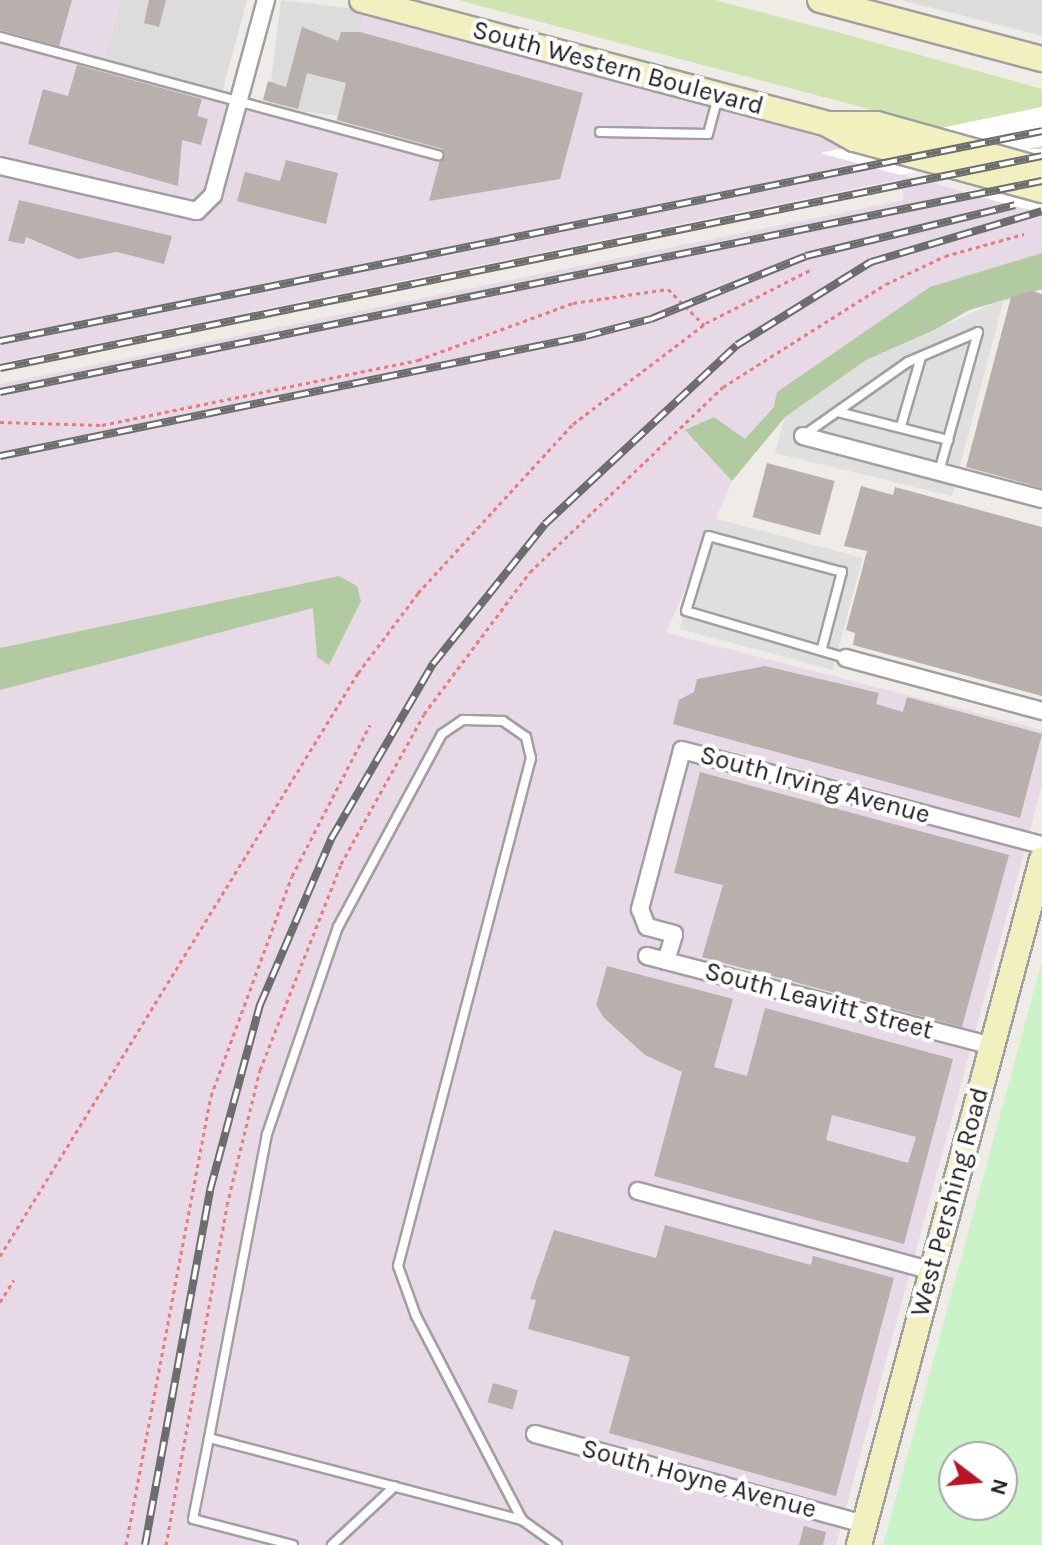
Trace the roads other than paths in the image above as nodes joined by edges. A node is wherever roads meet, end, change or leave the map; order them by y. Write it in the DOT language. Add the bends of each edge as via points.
graph roads {
  1 [pos="266,0"];
  2 [pos="362,0"];
  3 [pos="820,0"];
  4 [pos="0,37"];
  5 [pos="1042,59"];
  6 [pos="718,95"];
  7 [pos="239,101"];
  8 [pos="827,124"];
  9 [pos="600,132"];
  10 [pos="438,155"];
  11 [pos="0,166"];
  12 [pos="1042,170"];
  13 [pos="1042,190"];
  14 [pos="921,357"];
  15 [pos="838,412"];
  16 [pos="901,426"];
  17 [pos="803,436"];
  18 [pos="948,440"];
  19 [pos="939,472"];
  20 [pos="1042,499"];
  21 [pos="822,648"];
  22 [pos="846,658"];
  23 [pos="1042,711"];
  24 [pos="1042,845"];
  25 [pos="1042,859"];
  26 [pos="647,956"];
  27 [pos="666,961"];
  28 [pos="992,1046"];
  29 [pos="638,1191"];
  30 [pos="932,1271"];
  31 [pos="535,1434"];
  32 [pos="209,1438"];
  33 [pos="395,1486"];
  34 [pos="522,1520"];
  35 [pos="861,1534"];
  36 [pos="293,1545"];
  37 [pos="332,1545"];
  38 [pos="557,1545"];
  1 -- 7 [label="street"];
  2 -- 6 [label="street, South Western Boulevard"];
  3 -- 5 [label="street"];
  4 -- 7 [label="lane"];
  6 -- 8 [label="street, South Western Boulevard"];
  6 -- 9 [label="lane" via="708,134"];
  7 -- 10 [label="lane"];
  7 -- 11 [label="street" via="213,195 197,211"];
  8 -- 12 [label="street, South Western Boulevard" via="877,124"];
  8 -- 13 [label="street, South Western Boulevard" via="854,139"];
  14 -- 15 [label="lane"];
  14 -- 16 [label="lane"];
  14 -- 18 [label="lane" via="978,332"];
  15 -- 16 [label="lane"];
  15 -- 17 [label="lane"];
  16 -- 18 [label="lane"];
  17 -- 19 [label="street"];
  18 -- 19 [label="lane"];
  19 -- 20 [label="street"];
  21 -- 21 [label="lane" via="842,572 709,536 686,611"];
  21 -- 22 [label="lane"];
  22 -- 23 [label="street"];
  24 -- 27 [label="street, South Irving Avenue" via="682,750 640,909 647,927 674,934"];
  25 -- 28 [label="street, West Pershing Road"];
  26 -- 27 [label="street, South Leavitt Street"];
  27 -- 28 [label="street, South Leavitt Street"];
  28 -- 30 [label="street, West Pershing Road"];
  29 -- 30 [label="street"];
  30 -- 35 [label="street, West Pershing Road"];
  31 -- 35 [label="street, South Hoyne Avenue"];
  32 -- 33 [label="lane"];
  32 -- 34 [label="lane" via="267,1134 338,927 442,734 463,720 503,721 526,737 531,758 398,1266 416,1316"];
  32 -- 36 [label="lane" via="193,1519"];
  33 -- 34 [label="lane"];
  33 -- 37 [label="lane"];
  34 -- 38 [label="lane"];
}
